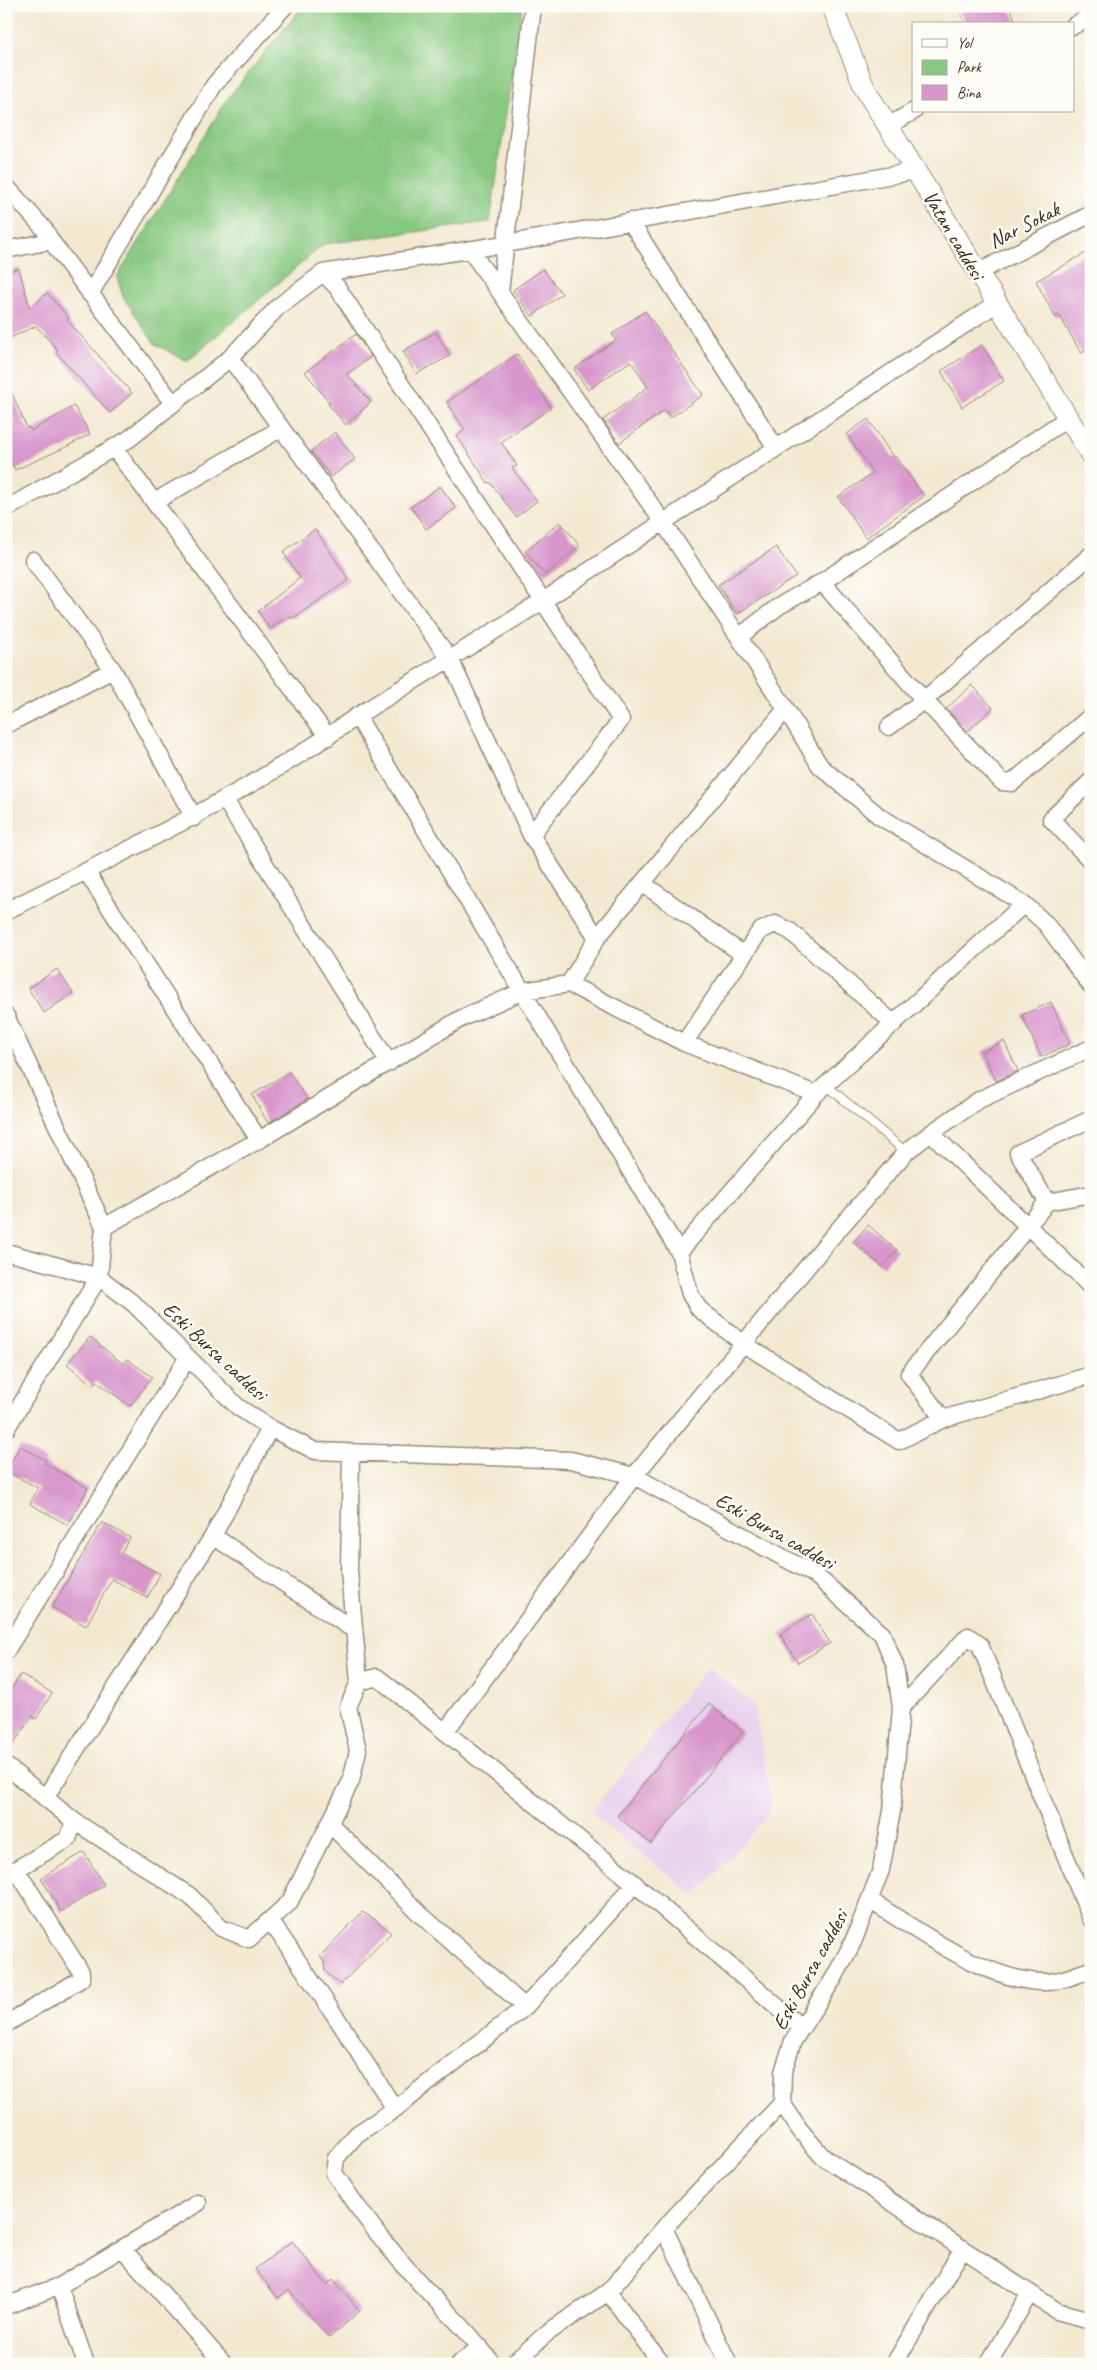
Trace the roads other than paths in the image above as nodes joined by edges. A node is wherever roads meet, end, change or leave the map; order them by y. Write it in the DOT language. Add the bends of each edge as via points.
graph roads {
  1 [pos="286,6"];
  2 [pos="533,6"];
  3 [pos="832,6"];
  4 [pos="1091,16"];
  5 [pos="1074,25"];
  6 [pos="912,112"];
  7 [pos="888,126"];
  8 [pos="915,170"];
  9 [pos="6,186"];
  10 [pos="1091,214"];
  11 [pos="630,221"];
  12 [pos="51,241"];
  13 [pos="505,244"];
  14 [pos="6,250"];
  15 [pos="470,250"];
  16 [pos="323,273"];
  17 [pos="977,273"];
  18 [pos="500,292"];
  19 [pos="90,294"];
  20 [pos="996,304"];
  21 [pos="230,358"];
  22 [pos="172,402"];
  23 [pos="1068,418"];
  24 [pos="280,429"];
  25 [pos="114,448"];
  26 [pos="776,448"];
  27 [pos="1091,455"];
  28 [pos="154,502"];
  29 [pos="8,504"];
  30 [pos="663,522"];
  31 [pos="1091,555"];
  32 [pos="33,560"];
  33 [pos="822,582"];
  34 [pos="543,601"];
  35 [pos="739,637"];
  36 [pos="450,659"];
  37 [pos="113,670"];
  38 [pos="924,700"];
  39 [pos="786,709"];
  40 [pos="357,716"];
  41 [pos="1091,716"];
  42 [pos="6,725"];
  43 [pos="889,727"];
  44 [pos="328,737"];
  45 [pos="1091,780"];
  46 [pos="225,800"];
  47 [pos="194,818"];
  48 [pos="531,835"];
  49 [pos="1091,861"];
  50 [pos="86,871"];
  51 [pos="642,883"];
  52 [pos="1024,904"];
  53 [pos="6,910"];
  54 [pos="597,938"];
  55 [pos="744,955"];
  56 [pos="569,984"];
  57 [pos="1091,986"];
  58 [pos="523,991"];
  59 [pos="6,1016"];
  60 [pos="894,1024"];
  61 [pos="684,1043"];
  62 [pos="1091,1048"];
  63 [pos="389,1062"];
  64 [pos="821,1090"];
  65 [pos="1091,1119"];
  66 [pos="931,1133"];
  67 [pos="259,1140"];
  68 [pos="906,1152"];
  69 [pos="1091,1194"];
  70 [pos="1047,1202"];
  71 [pos="104,1227"];
  72 [pos="1027,1228"];
  73 [pos="6,1252"];
  74 [pos="679,1252"];
  75 [pos="99,1277"];
  76 [pos="1091,1287"];
  77 [pos="744,1344"];
  78 [pos="188,1358"];
  79 [pos="1091,1375"];
  80 [pos="944,1420"];
  81 [pos="8,1422"];
  82 [pos="270,1428"];
  83 [pos="351,1453"];
  84 [pos="634,1476"];
  85 [pos="214,1536"];
  86 [pos="354,1630"];
  87 [pos="6,1651"];
  88 [pos="359,1682"];
  89 [pos="901,1708"];
  90 [pos="445,1732"];
  91 [pos="6,1766"];
  92 [pos="45,1798"];
  93 [pos="74,1821"];
  94 [pos="330,1824"];
  95 [pos="11,1872"];
  96 [pos="635,1884"];
  97 [pos="871,1901"];
  98 [pos="1091,1919"];
  99 [pos="270,1920"];
  100 [pos="1091,1970"];
  101 [pos="525,2008"];
  102 [pos="6,2024"];
  103 [pos="802,2028"];
  104 [pos="782,2103"];
  105 [pos="395,2109"];
  106 [pos="198,2203"];
  107 [pos="664,2228"];
  108 [pos="122,2248"];
  109 [pos="962,2248"];
  110 [pos="59,2286"];
  111 [pos="608,2292"];
  112 [pos="1030,2293"];
  113 [pos="6,2306"];
  114 [pos="1091,2320"];
  115 [pos="480,2347"];
  116 [pos="86,2364"];
  117 [pos="224,2364"];
  118 [pos="460,2364"];
  119 [pos="492,2364"];
  120 [pos="512,2364"];
  121 [pos="662,2364"];
  122 [pos="729,2364"];
  123 [pos="894,2364"];
  124 [pos="988,2364"];
  1 -- 19 [label="street" via="214,86"];
  2 -- 13 [label="street"];
  3 -- 7 [label="street, Vatan caddesi" via="865,89"];
  4 -- 5 [label="street"];
  6 -- 7 [label="street"];
  7 -- 8 [label="street, Vatan caddesi"];
  8 -- 11 [label="street"];
  8 -- 17 [label="street, Vatan caddesi"];
  9 -- 12 [label="street"];
  10 -- 17 [label="street, Nar Sokak"];
  11 -- 13 [label="street"];
  11 -- 26 [label="street"];
  12 -- 14 [label="street"];
  12 -- 19 [label="street"];
  13 -- 15 [label="street"];
  13 -- 18 [label="street"];
  15 -- 16 [label="street"];
  15 -- 18 [label="street"];
  16 -- 21 [label="street" via="279,306"];
  16 -- 34 [label="street" via="337,288"];
  17 -- 20 [label="street, Vatan caddesi"];
  18 -- 30 [label="street"];
  19 -- 22 [label="street"];
  20 -- 23 [label="street, Vatan caddesi"];
  20 -- 26 [label="street"];
  21 -- 22 [label="street"];
  21 -- 24 [label="street"];
  22 -- 25 [label="street"];
  23 -- 27 [label="street, Vatan caddesi"];
  23 -- 33 [label="street"];
  24 -- 28 [label="street"];
  24 -- 36 [label="street"];
  25 -- 28 [label="street"];
  25 -- 29 [label="street"];
  26 -- 30 [label="street"];
  28 -- 44 [label="street"];
  30 -- 34 [label="street"];
  30 -- 35 [label="street"];
  31 -- 38 [label="street"];
  32 -- 37 [label="street"];
  33 -- 35 [label="street" via="779,606"];
  33 -- 38 [label="street"];
  34 -- 36 [label="street"];
  34 -- 48 [label="street" via="621,720"];
  35 -- 39 [label="street"];
  36 -- 40 [label="street"];
  36 -- 48 [label="street"];
  37 -- 42 [label="street"];
  37 -- 47 [label="street"];
  38 -- 41 [label="street" via="1002,782 1012,783"];
  38 -- 43 [label="street"];
  39 -- 51 [label="street"];
  39 -- 52 [label="street" via="820,766 879,816"];
  40 -- 44 [label="street"];
  40 -- 58 [label="street"];
  44 -- 46 [label="street"];
  45 -- 49 [label="street" via="1051,819"];
  46 -- 47 [label="street"];
  46 -- 63 [label="street"];
  47 -- 50 [label="street"];
  48 -- 54 [label="street"];
  50 -- 53 [label="street"];
  50 -- 67 [label="street"];
  51 -- 54 [label="street"];
  51 -- 55 [label="street"];
  52 -- 57 [label="street" via="1046,924"];
  52 -- 60 [label="street"];
  54 -- 56 [label="street"];
  55 -- 60 [label="street" via="760,931 775,924 790,932"];
  55 -- 61 [label="street"];
  56 -- 58 [label="street"];
  56 -- 61 [label="street"];
  58 -- 63 [label="street" via="462,1018"];
  58 -- 74 [label="street"];
  59 -- 71 [label="street"];
  60 -- 64 [label="street"];
  61 -- 64 [label="street"];
  62 -- 66 [label="street" via="979,1100"];
  63 -- 67 [label="street"];
  64 -- 68 [label="lane"];
  64 -- 74 [label="street"];
  65 -- 70 [label="street" via="1018,1153"];
  66 -- 68 [label="street"];
  66 -- 72 [label="street"];
  67 -- 71 [label="street"];
  68 -- 77 [label="street" via="830,1238"];
  69 -- 70 [label="street"];
  70 -- 72 [label="street"];
  71 -- 75 [label="street"];
  72 -- 76 [label="street"];
  72 -- 80 [label="street" via="909,1374"];
  73 -- 75 [label="street, Eski Bursa caddesi"];
  74 -- 77 [label="street" via="690,1294 699,1309"];
  75 -- 78 [label="street, Eski Bursa caddesi" via="134,1304"];
  75 -- 81 [label="street"];
  77 -- 80 [label="street" via="899,1441"];
  77 -- 84 [label="street"];
  78 -- 82 [label="street, Eski Bursa caddesi" via="238,1406"];
  78 -- 87 [label="street"];
  79 -- 80 [label="street"];
  82 -- 83 [label="street, Eski Bursa caddesi" via="316,1451"];
  82 -- 85 [label="street"];
  83 -- 84 [label="street, Eski Bursa caddesi" via="571,1460"];
  83 -- 86 [label="street" via="349,1571"];
  84 -- 89 [label="street, Eski Bursa caddesi" via="815,1575 852,1606 882,1634 895,1665"];
  84 -- 90 [label="street"];
  85 -- 86 [label="street"];
  85 -- 92 [label="street"];
  86 -- 88 [label="street"];
  88 -- 90 [label="street" via="377,1677"];
  88 -- 94 [label="street" via="348,1707 358,1750 351,1781"];
  89 -- 97 [label="street, Eski Bursa caddesi" via="892,1811 881,1870"];
  89 -- 98 [label="street" via="968,1636 980,1645"];
  90 -- 96 [label="street"];
  91 -- 92 [label="street"];
  92 -- 93 [label="street"];
  93 -- 95 [label="street" via="68,1838"];
  93 -- 99 [label="street" via="190,1896 222,1928 249,1938"];
  94 -- 99 [label="street" via="289,1903"];
  94 -- 101 [label="street" via="420,1914"];
  95 -- 102 [label="street" via="81,1972 81,1979"];
  96 -- 101 [label="street"];
  96 -- 103 [label="street"];
  97 -- 100 [label="street" via="974,1962 1013,1978 1048,1983"];
  97 -- 103 [label="street, Eski Bursa caddesi" via="834,1978"];
  99 -- 105 [label="street"];
  101 -- 105 [label="street"];
  103 -- 104 [label="street, Eski Bursa caddesi" via="793,2040 783,2072"];
  104 -- 107 [label="street"];
  104 -- 109 [label="street" via="822,2156"];
  105 -- 115 [label="street" via="357,2134 336,2158 334,2173 366,2220"];
  106 -- 108 [label="street"];
  107 -- 111 [label="street"];
  107 -- 122 [label="street"];
  108 -- 110 [label="street"];
  108 -- 117 [label="street"];
  109 -- 112 [label="street"];
  109 -- 123 [label="street"];
  110 -- 113 [label="street"];
  110 -- 116 [label="street"];
  111 -- 120 [label="street" via="547,2333"];
  111 -- 121 [label="street"];
  112 -- 114 [label="street" via="1057,2311"];
  112 -- 124 [label="street"];
  115 -- 118 [label="street"];
  115 -- 119 [label="street"];
}
